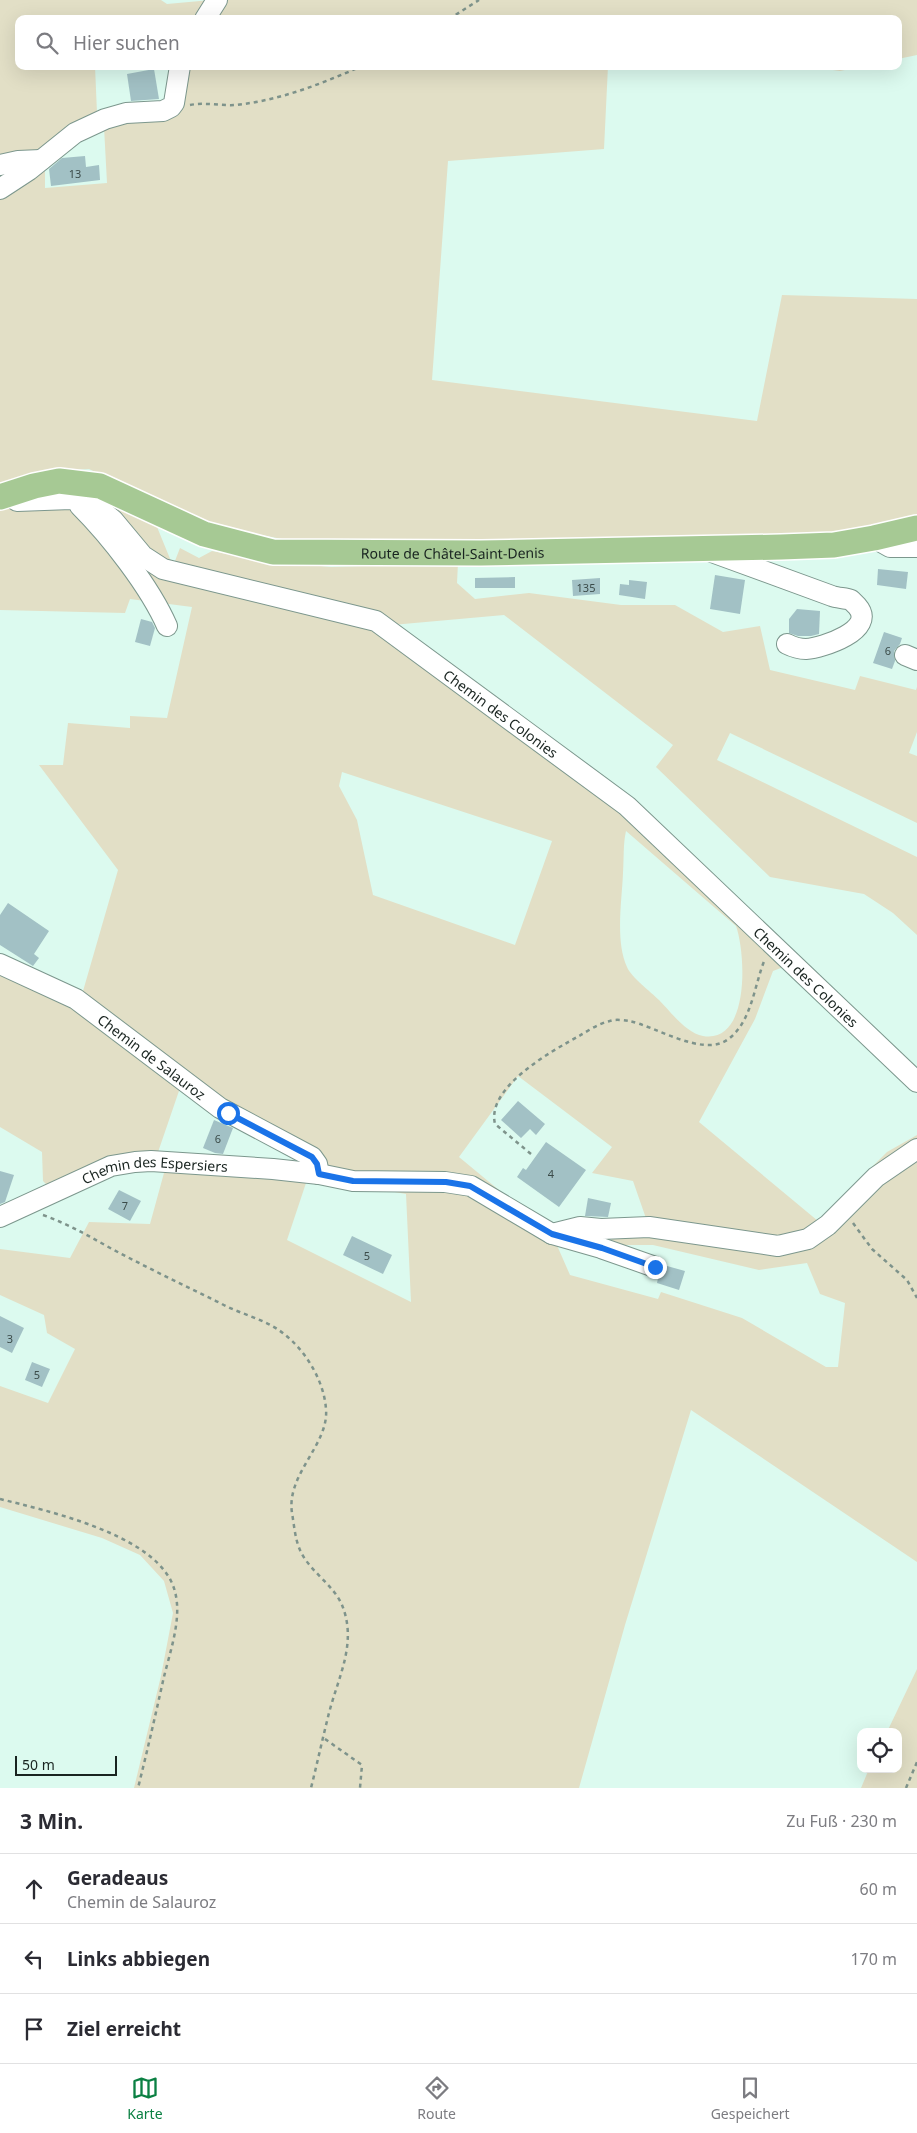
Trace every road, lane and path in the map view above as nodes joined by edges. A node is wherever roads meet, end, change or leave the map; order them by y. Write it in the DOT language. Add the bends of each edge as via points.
graph roads {
  1 [pos="217,0"];
  2 [pos="479,0"];
  3 [pos="208,15"];
  4 [pos="455,15"];
  5 [pos="179,70"];
  6 [pos="353,70"];
  7 [pos="171,107"];
  8 [pos="41,160"];
  9 [pos="0,165"];
  10 [pos="0,190"];
  11 [pos="5,496"];
  12 [pos="73,500"];
  13 [pos="917,528"];
  14 [pos="874,538"];
  15 [pos="917,547"];
  16 [pos="705,549"];
  17 [pos="167,626"];
  18 [pos="787,644"];
  19 [pos="772,944"];
  20 [pos="0,964"];
  21 [pos="917,1082"];
  22 [pos="917,1149"];
  23 [pos="531,1154"];
  24 [pos="319,1174"];
  25 [pos="24,1206"];
  26 [pos="844,1209"];
  27 [pos="0,1217"];
  28 [pos="552,1234"];
  29 [pos="655,1267"];
  30 [pos="917,1298"];
  31 [pos="0,1499"];
  32 [pos="324,1738"];
  33 [pos="917,1762"];
  34 [pos="138,1788"];
  35 [pos="311,1788"];
  36 [pos="360,1788"];
  37 [pos="906,1788"];
  1 -- 3 [label="street"];
  2 -- 4 [label="path"];
  5 -- 7 [label="street"];
  6 -- 7 [label="path" via="279,97 235,105"];
  7 -- 8 [label="street" via="163,111 126,113 105,119 75,133"];
  8 -- 9 [label="street"];
  8 -- 10 [label="street"];
  11 -- 12 [label="street, Chemin des Colonies" via="17,501"];
  11 -- 16 [label="main road, Route de Châtel-Saint-Denis" via="59,481 100,486 204,534 273,552 500,553"];
  12 -- 17 [label="street" via="92,518 139,578 159,607"];
  12 -- 19 [label="street, Chemin des Colonies" via="96,506 113,520 143,556 163,569 376,622 627,806"];
  13 -- 14 [label="main road, Route de Châtel-Saint-Denis"];
  14 -- 15 [label="street" via="890,547"];
  14 -- 16 [label="main road, Route de Châtel-Saint-Denis" via="834,545"];
  16 -- 18 [label="street" via="832,596 852,600 860,610 858,624 841,640 805,649"];
  19 -- 21 [label="street, Chemin des Colonies"];
  19 -- 23 [label="path" via="738,1030 725,1041 708,1045 682,1040 628,1021 610,1020 539,1059 517,1078 495,1106 493,1117 501,1130"];
  20 -- 24 [label="street, Chemin de Salauroz" via="76,999 220,1108 312,1157"];
  22 -- 26 [label="street" via="876,1176"];
  24 -- 25 [label="street, Chemin des Espersiers" via="135,1162 112,1166"];
  24 -- 28 [label="street, Chemin des Espersiers" via="353,1181 446,1182 470,1186"];
  25 -- 27 [label="street, Chemin des Espersiers"];
  25 -- 32 [label="path" via="75,1228 233,1310 283,1332 310,1362 323,1393 326,1427 294,1488 291,1510 300,1551 336,1594 348,1626 348,1654"];
  26 -- 28 [label="street" via="808,1239 778,1246 649,1227 580,1227"];
  26 -- 30 [label="path" via="872,1249 906,1280"];
  28 -- 29 [label="street, Chemin des Espersiers"];
  31 -- 34 [label="path" via="124,1539 163,1569 170,1580 175,1595 175,1632"];
  32 -- 35 [label="path"];
  32 -- 36 [label="path" via="362,1766"];
  33 -- 37 [label="path"];
}
